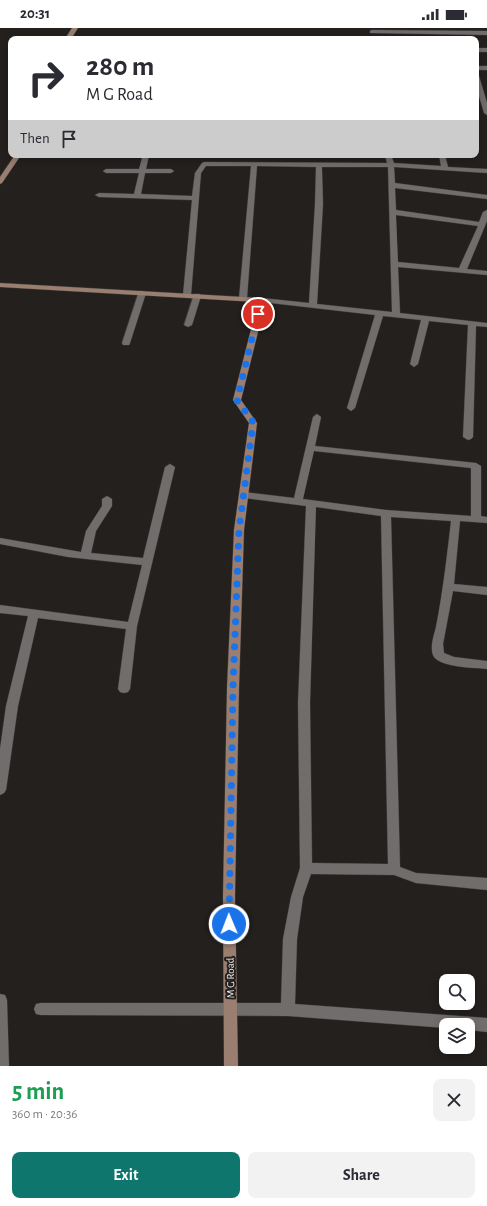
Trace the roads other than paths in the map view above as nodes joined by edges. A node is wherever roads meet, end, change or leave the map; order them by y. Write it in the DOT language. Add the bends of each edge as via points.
graph roads {
  1 [pos="371,30"];
  2 [pos="487,33"];
  3 [pos="462,34"];
  4 [pos="479,85"];
  5 [pos="480,88"];
  6 [pos="487,88"];
  7 [pos="486,110"];
  8 [pos="16,158"];
  9 [pos="145,158"];
  10 [pos="204,158"];
  11 [pos="389,158"];
  12 [pos="443,158"];
  13 [pos="204,164"];
  14 [pos="319,164"];
  15 [pos="254,165"];
  16 [pos="390,165"];
  17 [pos="445,168"];
  18 [pos="106,171"];
  19 [pos="142,171"];
  20 [pos="171,171"];
  21 [pos="487,171"];
  22 [pos="0,182"];
  23 [pos="391,185"];
  24 [pos="99,195"];
  25 [pos="137,195"];
  26 [pos="487,197"];
  27 [pos="196,198"];
  28 [pos="392,212"];
  29 [pos="487,212"];
  30 [pos="481,224"];
  31 [pos="394,264"];
  32 [pos="462,271"];
  33 [pos="487,273"];
  34 [pos="0,285"];
  35 [pos="142,293"];
  36 [pos="187,296"];
  37 [pos="197,296"];
  38 [pos="243,298"];
  39 [pos="262,300"];
  40 [pos="313,306"];
  41 [pos="380,313"];
  42 [pos="396,315"];
  43 [pos="426,318"];
  44 [pos="472,323"];
  45 [pos="188,324"];
  46 [pos="487,324"];
  47 [pos="126,343"];
  48 [pos="414,364"];
  49 [pos="351,408"];
  50 [pos="317,417"];
  51 [pos="468,437"];
  52 [pos="310,448"];
  53 [pos="170,467"];
  54 [pos="244,495"];
  55 [pos="107,500"];
  56 [pos="298,502"];
  57 [pos="310,504"];
  58 [pos="386,513"];
  59 [pos="456,517"];
  60 [pos="476,519"];
  61 [pos="487,520"];
  62 [pos="0,541"];
  63 [pos="85,555"];
  64 [pos="148,562"];
  65 [pos="449,587"];
  66 [pos="487,590"];
  67 [pos="0,609"];
  68 [pos="34,613"];
  69 [pos="132,626"];
  70 [pos="487,665"];
  71 [pos="124,689"];
  72 [pos="0,790"];
  73 [pos="306,868"];
  74 [pos="394,870"];
  75 [pos="487,884"];
  76 [pos="0,1000"];
  77 [pos="41,1009"];
  78 [pos="230,1010"];
  79 [pos="288,1010"];
  80 [pos="487,1025"];
  81 [pos="2,1066"];
  82 [pos="231,1066"];
  1 -- 3 [label="street"];
  2 -- 3 [label="street"];
  4 -- 5 [label="street"];
  5 -- 6 [label="street"];
  5 -- 7 [label="street"];
  8 -- 22 [label="street"];
  9 -- 19 [label="street"];
  10 -- 13 [label="street"];
  11 -- 16 [label="street"];
  12 -- 17 [label="street"];
  13 -- 15 [label="street"];
  13 -- 27 [label="street" via="198,173"];
  14 -- 15 [label="street"];
  14 -- 16 [label="street"];
  14 -- 40 [label="street"];
  15 -- 38 [label="street"];
  16 -- 17 [label="street"];
  16 -- 23 [label="street"];
  17 -- 21 [label="street"];
  18 -- 19 [label="street"];
  19 -- 20 [label="street"];
  19 -- 25 [label="street"];
  23 -- 26 [label="street"];
  23 -- 28 [label="street"];
  24 -- 25 [label="street"];
  25 -- 27 [label="street"];
  27 -- 36 [label="street"];
  28 -- 30 [label="street"];
  28 -- 31 [label="street"];
  29 -- 30 [label="street"];
  30 -- 32 [label="street"];
  31 -- 32 [label="street"];
  31 -- 42 [label="street"];
  32 -- 33 [label="street"];
  34 -- 35 [label="street"];
  35 -- 36 [label="street"];
  35 -- 47 [label="street"];
  36 -- 37 [label="street"];
  37 -- 38 [label="street"];
  37 -- 45 [label="street"];
  38 -- 39 [label="street"];
  39 -- 40 [label="street"];
  39 -- 54 [label="street, M G Road" via="237,400 253,423"];
  40 -- 41 [label="street"];
  41 -- 42 [label="street"];
  41 -- 49 [label="street"];
  42 -- 43 [label="street"];
  43 -- 44 [label="street"];
  43 -- 48 [label="street"];
  44 -- 46 [label="street"];
  44 -- 51 [label="street"];
  50 -- 52 [label="street"];
  52 -- 56 [label="street"];
  52 -- 60 [label="street" via="476,466"];
  53 -- 64 [label="street"];
  54 -- 56 [label="street"];
  54 -- 78 [label="street, M G Road" via="239,530 233,688 229,896"];
  55 -- 63 [label="street" via="107,506 91,531"];
  56 -- 57 [label="street"];
  57 -- 58 [label="street"];
  57 -- 73 [label="street" via="304,703"];
  58 -- 59 [label="street"];
  58 -- 74 [label="street"];
  59 -- 60 [label="street"];
  59 -- 65 [label="street"];
  60 -- 61 [label="street"];
  62 -- 63 [label="street"];
  63 -- 64 [label="street"];
  64 -- 69 [label="street"];
  65 -- 66 [label="street"];
  65 -- 70 [label="street" via="438,656"];
  67 -- 68 [label="street"];
  68 -- 69 [label="street"];
  68 -- 72 [label="street" via="12,706"];
  69 -- 71 [label="street"];
  73 -- 74 [label="street"];
  73 -- 79 [label="street" via="297,897 290,939"];
  74 -- 75 [label="street" via="416,878"];
  76 -- 81 [label="street"];
  77 -- 78 [label="street"];
  78 -- 79 [label="street"];
  78 -- 82 [label="street, M G Road"];
  79 -- 80 [label="street"];
}
